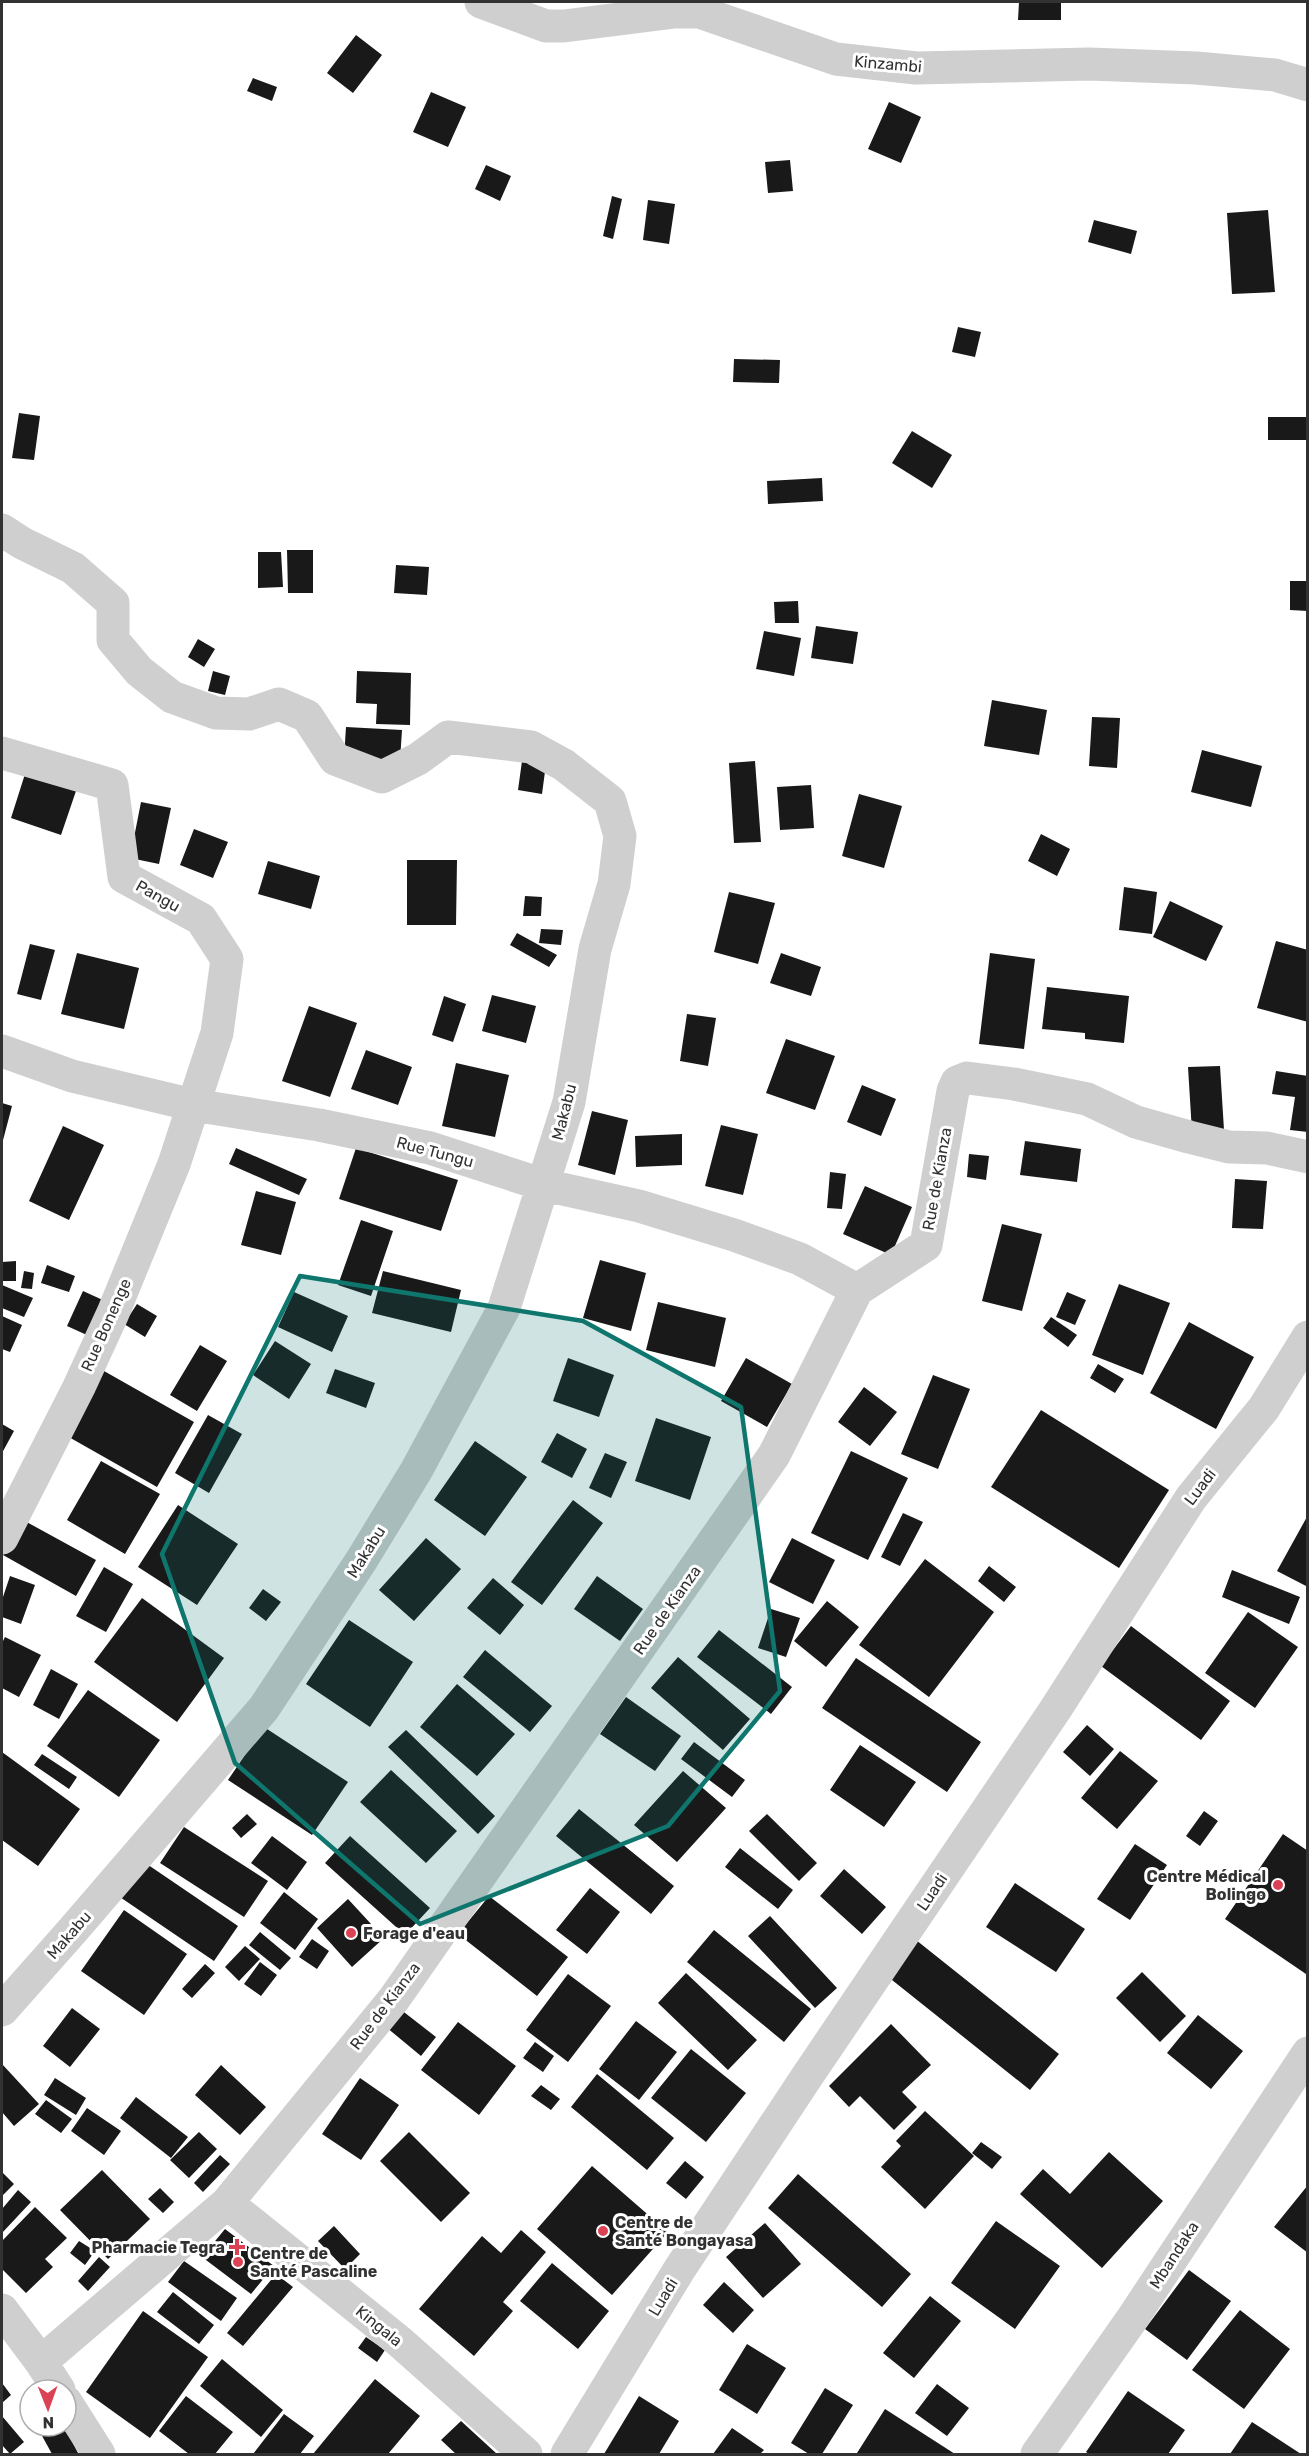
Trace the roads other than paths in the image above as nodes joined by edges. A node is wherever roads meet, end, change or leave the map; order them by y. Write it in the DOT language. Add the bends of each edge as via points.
graph roads {
  1 [pos="480,2"];
  2 [pos="1308,85"];
  3 [pos="2,530"];
  4 [pos="2,753"];
  5 [pos="2,1051"];
  6 [pos="193,1105"];
  7 [pos="1308,1157"];
  8 [pos="544,1185"];
  9 [pos="857,1290"];
  10 [pos="1308,1337"];
  11 [pos="2,1538"];
  12 [pos="2,2010"];
  13 [pos="1308,2053"];
  14 [pos="227,2203"];
  15 [pos="2,2310"];
  16 [pos="41,2362"];
  17 [pos="51,2378"];
  18 [pos="78,2421"];
  19 [pos="99,2454"];
  20 [pos="526,2454"];
  21 [pos="567,2454"];
  22 [pos="1037,2454"];
  1 -- 2 [label="street, Kinzambi" via="546,26 699,12 836,59 916,68 1089,64 1196,68 1275,75"];
  3 -- 8 [label="street, Makabu" via="73,568 113,603 113,640 139,671 172,697 216,713 249,714 279,704 308,716 335,759 382,777 448,737 531,747 564,765 610,801 620,836 614,884 595,949 569,1102"];
  4 -- 6 [label="street, Pangu" via="112,785 124,877 201,919 227,959 217,1033"];
  5 -- 6 [label="street, Rue Tungu" via="72,1076"];
  6 -- 8 [label="street, Rue Tungu" via="430,1148"];
  6 -- 11 [label="street, Rue Bonenge" via="174,1164 112,1313"];
  7 -- 9 [label="street, Rue de Kianza" via="1219,1144 1136,1122 1087,1100 967,1078 957,1082 953,1091 926,1245"];
  8 -- 9 [label="street, Rue Tungu" via="639,1206 734,1235 800,1259"];
  8 -- 12 [label="street, Makabu" via="504,1308 416,1472 355,1571 264,1708"];
  9 -- 14 [label="street, Rue de Kianza" via="774,1455 717,1539 394,1999"];
  10 -- 21 [label="street, Luadi" via="1264,1408 1191,1498 1055,1710 807,2075 679,2270"];
  13 -- 22 [label="street, Mbandaka" via="1132,2319"];
  14 -- 16 [label="street, Rue de Kianza"];
  14 -- 20 [label="street, Kingala" via="400,2342"];
  15 -- 16 [label="street"];
  16 -- 17 [label="street"];
  18 -- 19 [label="street"];
}
